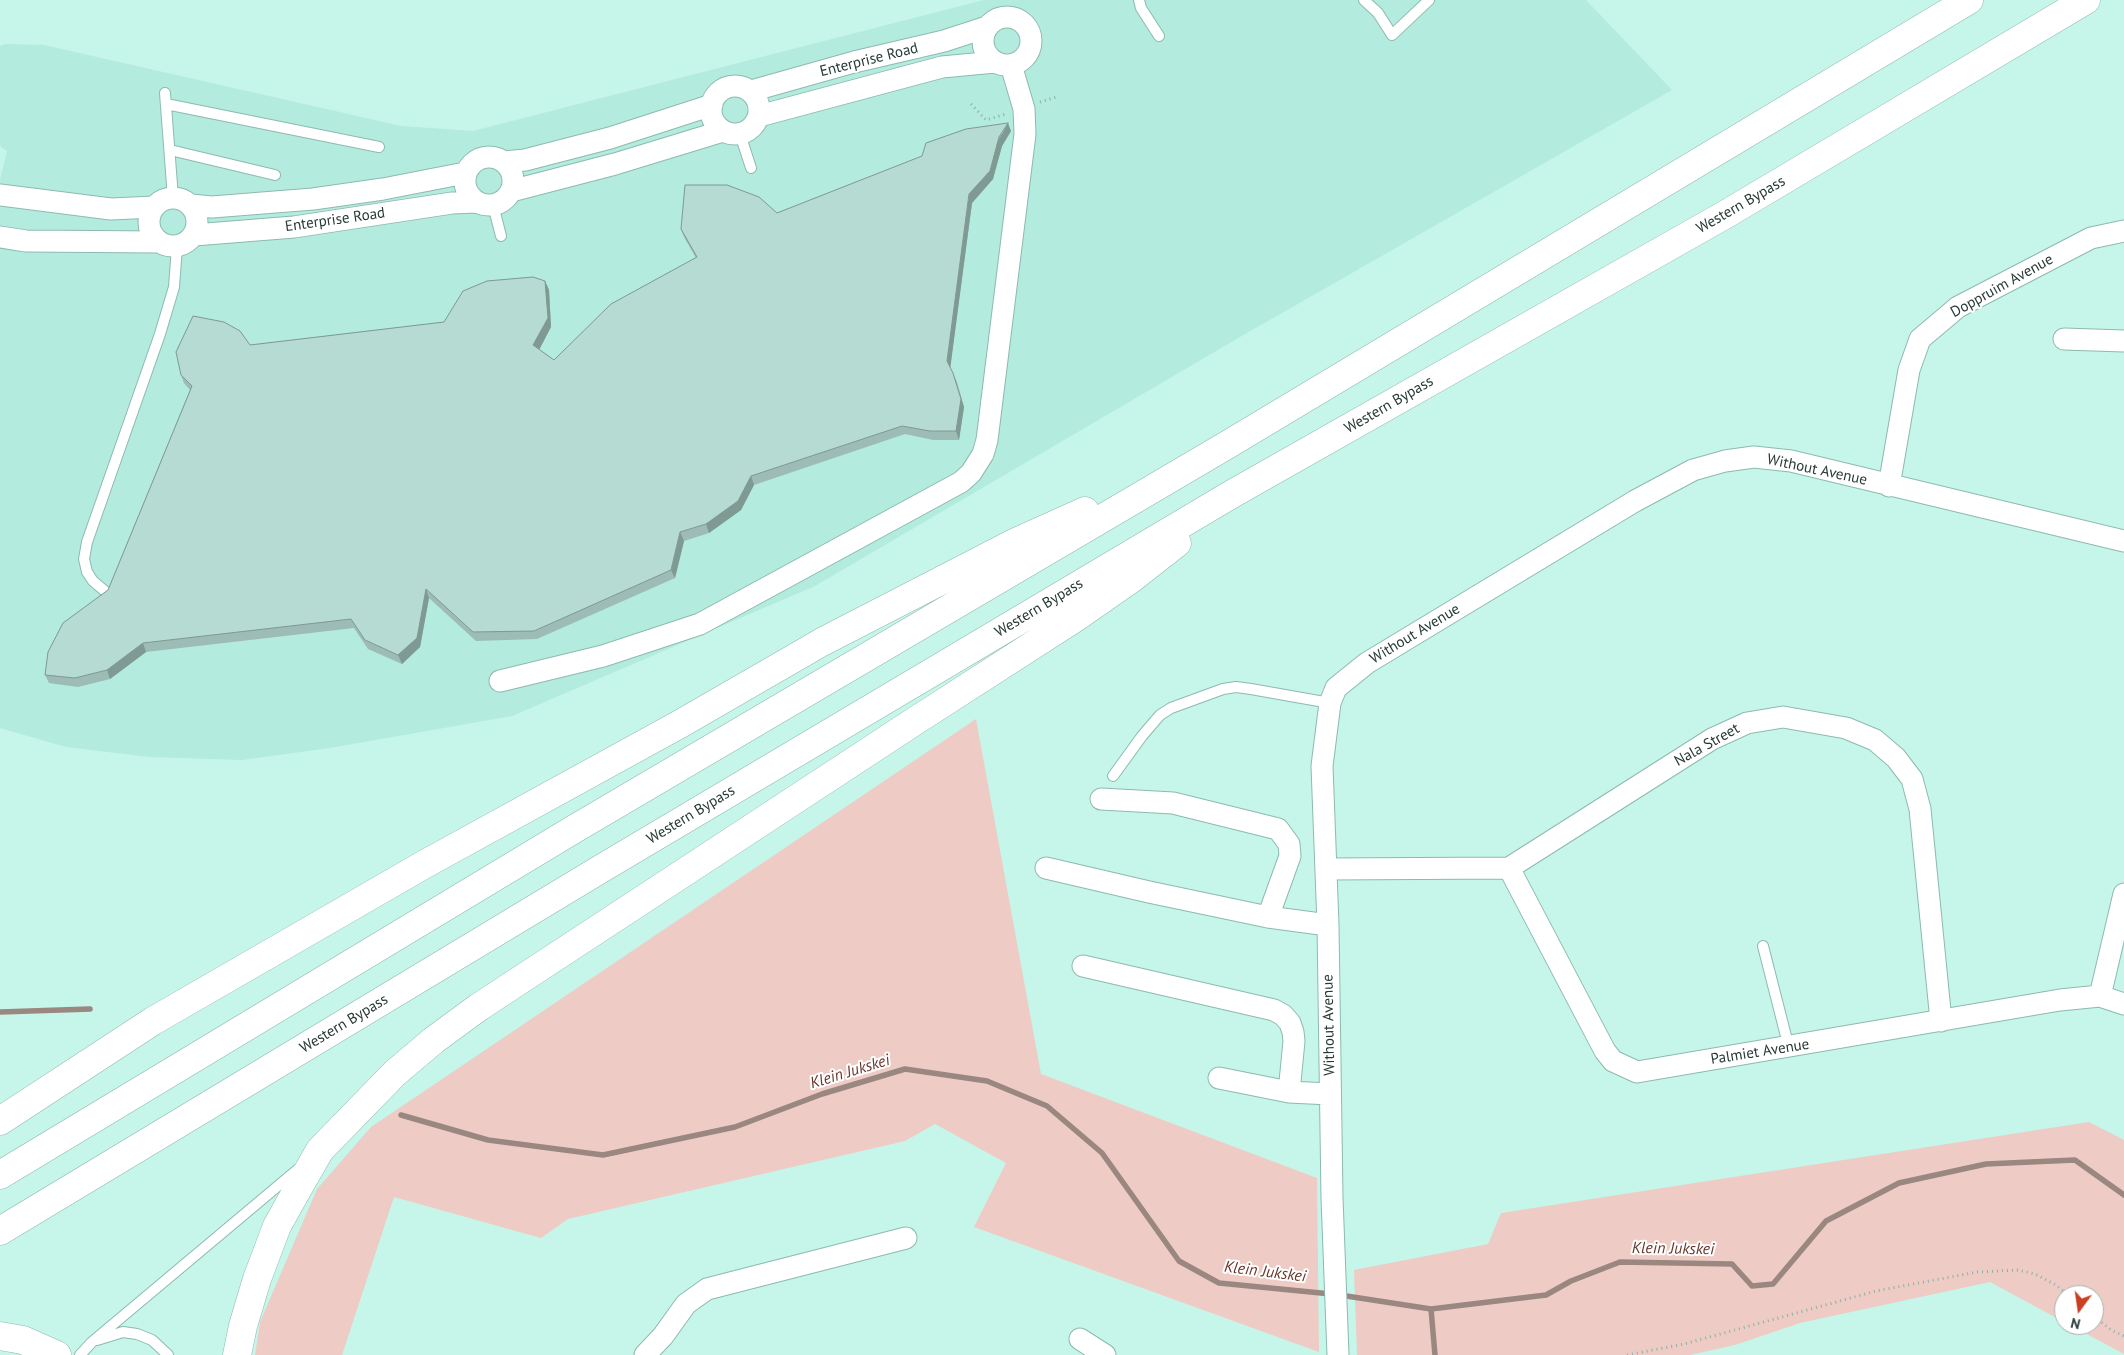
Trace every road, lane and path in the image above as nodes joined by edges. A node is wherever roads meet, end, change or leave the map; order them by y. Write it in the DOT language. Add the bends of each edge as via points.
graph roads {
  1 [pos="1139,0"];
  2 [pos="1364,0"];
  3 [pos="1429,0"];
  4 [pos="1968,0"];
  5 [pos="2086,0"];
  6 [pos="987,27"];
  7 [pos="1159,36"];
  8 [pos="1003,64"];
  9 [pos="751,91"];
  10 [pos="165,92"];
  11 [pos="166,104"];
  12 [pos="712,105"];
  13 [pos="759,116"];
  14 [pos="731,132"];
  15 [pos="379,147"];
  16 [pos="170,150"];
  17 [pos="504,162"];
  18 [pos="751,168"];
  19 [pos="465,173"];
  20 [pos="275,175"];
  21 [pos="511,190"];
  22 [pos="0,195"];
  23 [pos="172,203"];
  24 [pos="484,204"];
  25 [pos="2124,231"];
  26 [pos="501,236"];
  27 [pos="0,237"];
  28 [pos="176,241"];
  29 [pos="2064,339"];
  30 [pos="2124,341"];
  31 [pos="1227,445"];
  32 [pos="1889,486"];
  33 [pos="1232,494"];
  34 [pos="2124,542"];
  35 [pos="106,592"];
  36 [pos="500,681"];
  37 [pos="1330,703"];
  38 [pos="1113,776"];
  39 [pos="1101,799"];
  40 [pos="1046,868"];
  41 [pos="1508,868"];
  42 [pos="1326,869"];
  43 [pos="2124,894"];
  44 [pos="1268,917"];
  45 [pos="1328,924"];
  46 [pos="1763,946"];
  47 [pos="1084,966"];
  48 [pos="2100,996"];
  49 [pos="2124,1004"];
  50 [pos="1942,1021"];
  51 [pos="1789,1048"];
  52 [pos="1219,1078"];
  53 [pos="1288,1092"];
  54 [pos="1330,1094"];
  55 [pos="0,1121"];
  56 [pos="320,1150"];
  57 [pos="0,1175"];
  58 [pos="0,1231"];
  59 [pos="906,1238"];
  60 [pos="2056,1285"];
  61 [pos="2104,1324"];
  62 [pos="0,1336"];
  63 [pos="2124,1336"];
  64 [pos="1080,1339"];
  65 [pos="92,1342"];
  66 [pos="57,1355"];
  67 [pos="80,1355"];
  68 [pos="168,1355"];
  69 [pos="237,1355"];
  70 [pos="645,1355"];
  71 [pos="1105,1355"];
  72 [pos="1338,1355"];
  73 [pos="1627,1355"];
  1 -- 7 [label="lane"];
  2 -- 3 [label="lane" via="1378,13 1392,35"];
  4 -- 31 [label="highway"];
  5 -- 33 [label="highway, Western Bypass" via="1728,213"];
  6 -- 8 [label="street" via="984,49 988,56"];
  6 -- 8 [label="street" via="994,20 1009,16 1024,22 1028,28 1032,43 1030,50 1020,62"];
  6 -- 9 [label="street, Enterprise Road"];
  8 -- 13 [label="street, Enterprise Road" via="942,67"];
  8 -- 36 [label="street" via="1024,109 1024,142 987,440 983,454 970,473 961,482 700,624 603,656"];
  9 -- 12 [label="street" via="737,85 730,86 716,94"];
  9 -- 13 [label="street" via="760,104"];
  10 -- 11 [label="lane"];
  11 -- 15 [label="lane"];
  11 -- 16 [label="lane"];
  12 -- 14 [label="street" via="712,118"];
  12 -- 17 [label="street" via="610,138 525,160"];
  13 -- 14 [label="street" via="754,126"];
  14 -- 18 [label="lane"];
  14 -- 21 [label="street"];
  16 -- 20 [label="lane"];
  16 -- 23 [label="lane"];
  17 -- 19 [label="street" via="498,158 482,157"];
  17 -- 21 [label="street" via="512,175"];
  19 -- 23 [label="street, Enterprise Road" via="313,199 222,207"];
  19 -- 24 [label="street" via="465,189"];
  21 -- 24 [label="street" via="501,202"];
  22 -- 23 [label="street, Enterprise Road" via="111,209"];
  23 -- 28 [label="street" via="197,217 198,225"];
  23 -- 28 [label="street" via="150,214 148,222 150,231"];
  24 -- 26 [label="lane"];
  24 -- 28 [label="street, Enterprise Road" via="452,204"];
  25 -- 32 [label="street, Doppruim Avenue" via="2091,238 1958,307 1920,339 1909,370"];
  27 -- 28 [label="street, Enterprise Road" via="26,241"];
  28 -- 35 [label="lane" via="174,287 87,542 84,559 87,572"];
  29 -- 30 [label="street"];
  31 -- 55 [label="highway" via="1016,542 822,642 153,1021"];
  31 -- 57 [label="highway" via="543,848"];
  32 -- 34 [label="street, Without Avenue"];
  32 -- 37 [label="street, Without Avenue" via="1791,461 1754,457 1693,470 1635,501 1366,663 1336,688"];
  33 -- 56 [label="highway" via="1131,579 1075,618 479,1007 395,1072"];
  33 -- 58 [label="highway, Western Bypass" via="604,866"];
  37 -- 38 [label="lane" via="1236,687 1223,689 1160,715"];
  37 -- 42 [label="street, Without Avenue" via="1322,766"];
  39 -- 44 [label="street" via="1173,804 1278,829 1289,844 1290,856"];
  40 -- 44 [label="street"];
  41 -- 42 [label="street"];
  41 -- 50 [label="street, Nala Street" via="1712,739 1747,723 1782,717 1846,728 1875,740 1896,758 1912,779 1920,809"];
  41 -- 51 [label="street, Palmiet Avenue" via="1613,1061 1637,1072"];
  42 -- 45 [label="street, Without Avenue"];
  43 -- 48 [label="street"];
  44 -- 45 [label="street"];
  45 -- 54 [label="street, Without Avenue"];
  46 -- 51 [label="lane"];
  47 -- 53 [label="street" via="1274,1010 1283,1015 1290,1023 1294,1041"];
  48 -- 49 [label="street, Palmiet Avenue"];
  48 -- 50 [label="street, Palmiet Avenue"];
  50 -- 51 [label="street, Palmiet Avenue"];
  52 -- 53 [label="street"];
  53 -- 54 [label="street"];
  54 -- 72 [label="street, Without Avenue"];
  56 -- 65 [label="lane"];
  56 -- 69 [label="highway" via="277,1226 256,1279"];
  59 -- 70 [label="street" via="707,1289 686,1304"];
  60 -- 73 [label="path" via="2035,1274 2017,1270 1977,1272 1876,1291 1684,1344"];
  61 -- 63 [label="path"];
  62 -- 66 [label="highway" via="22,1340"];
  64 -- 71 [label="street"];
  65 -- 67 [label="lane"];
  65 -- 68 [label="lane" via="123,1332 137,1334 152,1340"];
}
